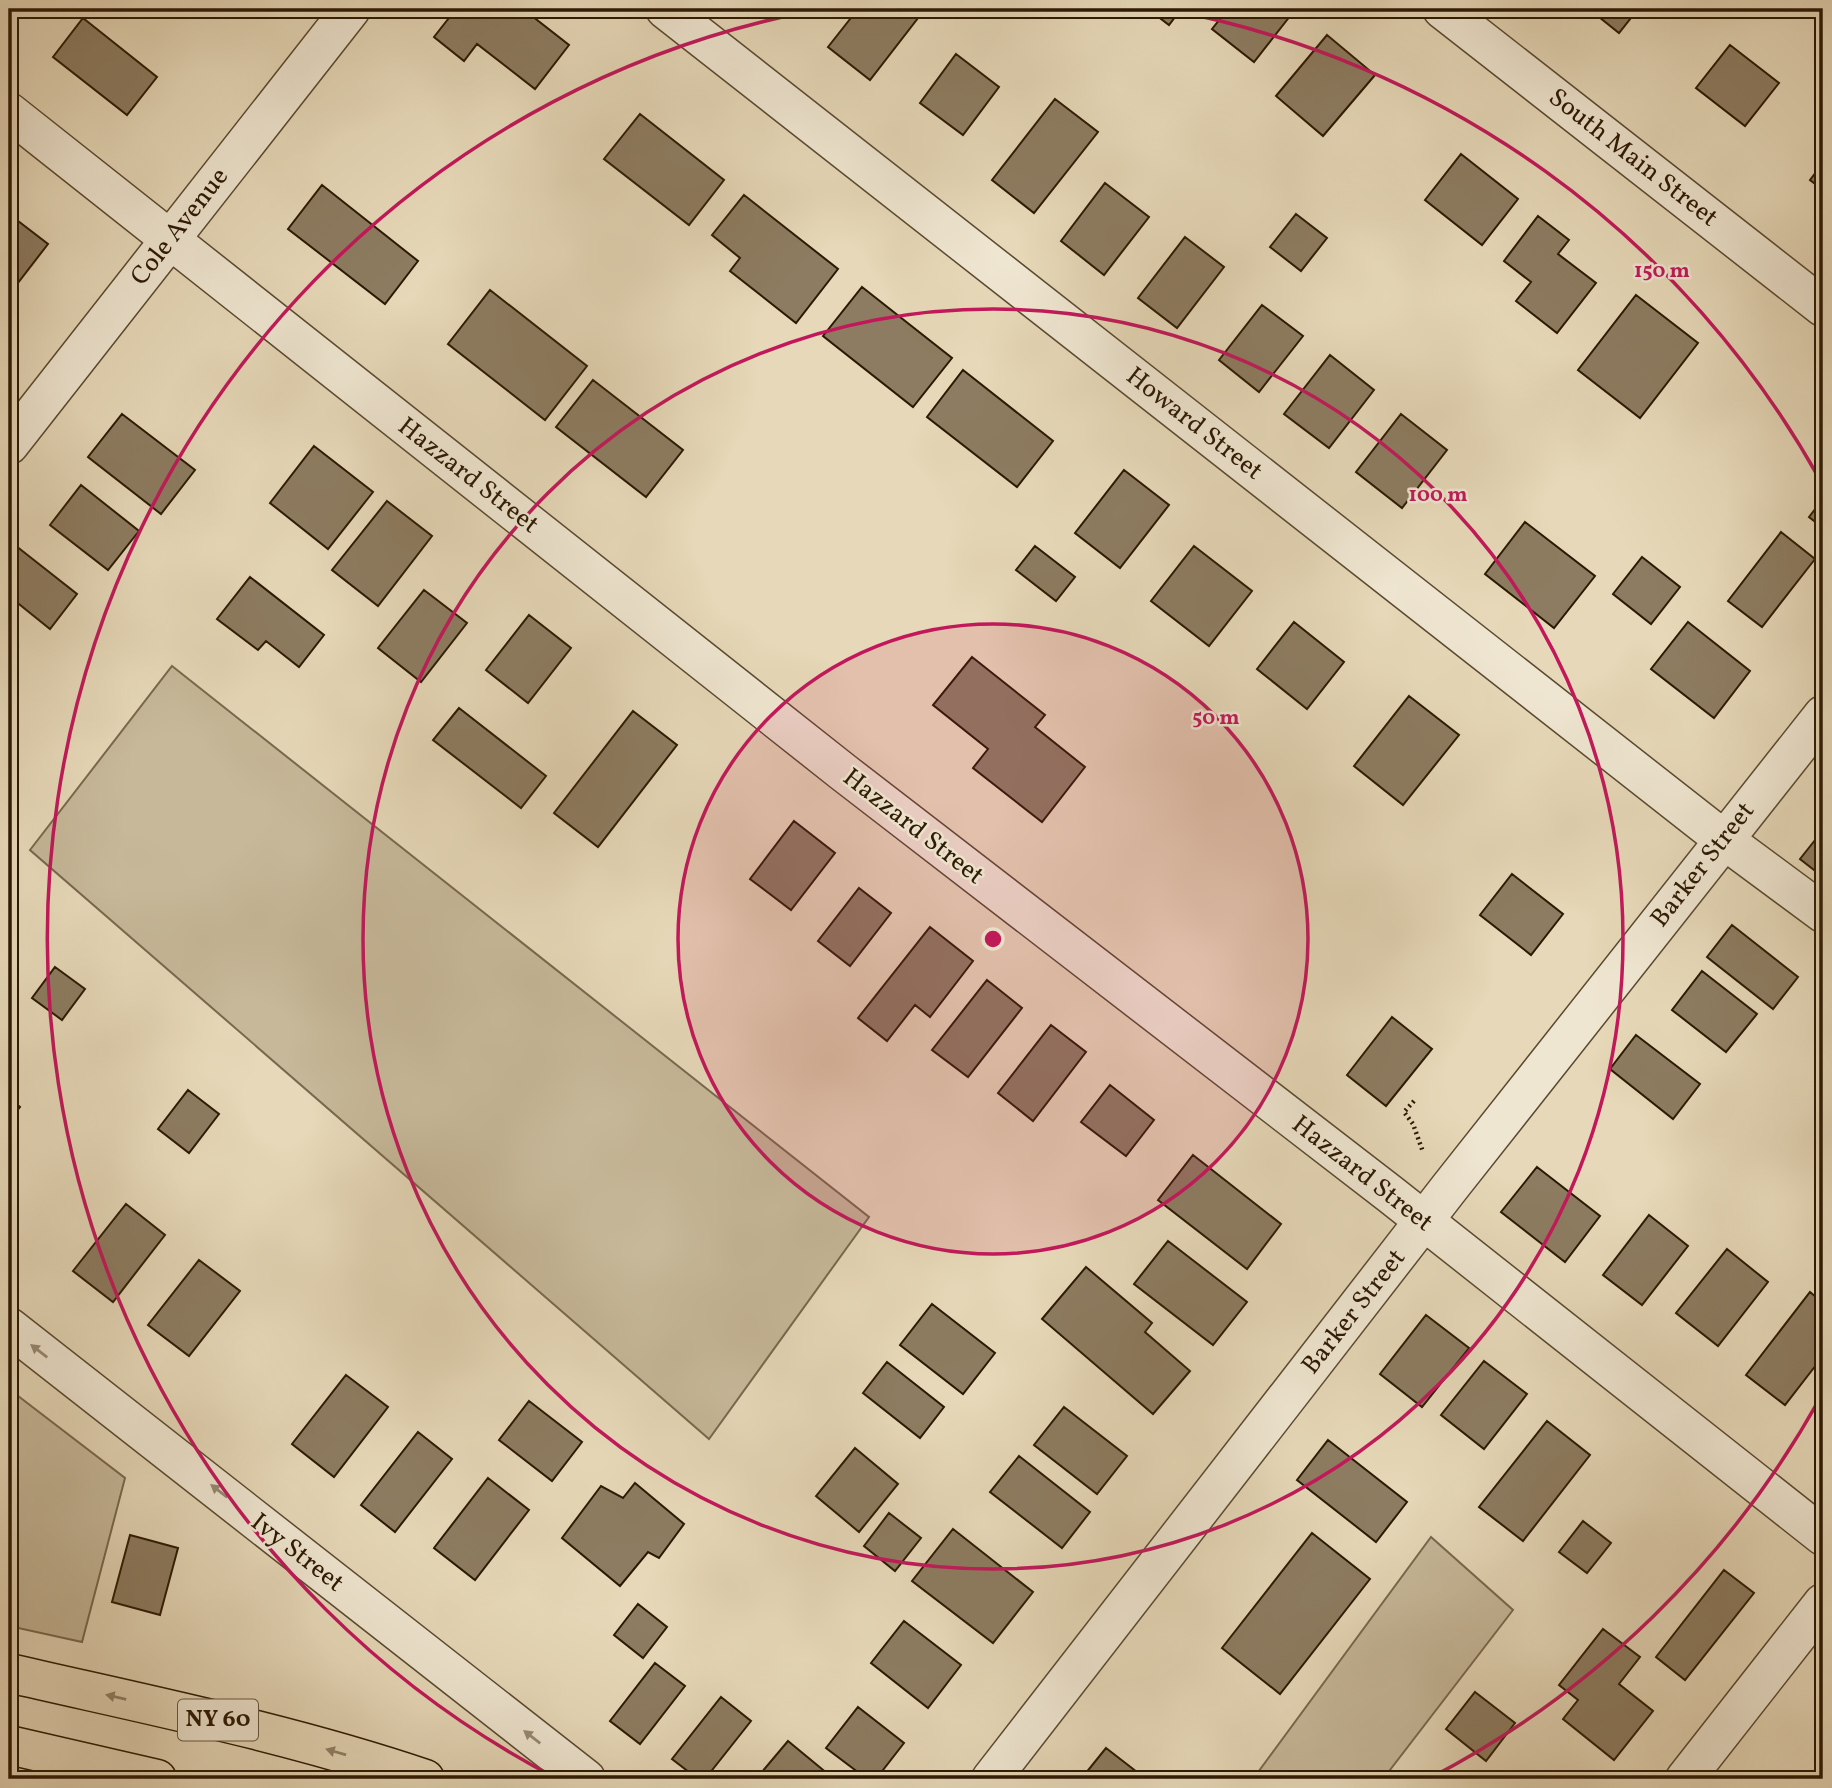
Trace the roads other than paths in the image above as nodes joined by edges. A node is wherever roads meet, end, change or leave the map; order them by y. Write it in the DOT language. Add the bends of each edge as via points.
graph roads {
  1 [pos="351,9"];
  2 [pos="665,9"];
  3 [pos="1443,9"];
  4 [pos="9,112"];
  5 [pos="170,240"];
  6 [pos="1823,307"];
  7 [pos="9,445"];
  8 [pos="1823,715"];
  9 [pos="1723,839"];
  10 [pos="1823,913"];
  11 [pos="1424,1221"];
  12 [pos="9,1326"];
  13 [pos="1823,1536"];
  14 [pos="1823,1603"];
  15 [pos="9,1673"];
  16 [pos="9,1745"];
  17 [pos="157,1779"];
  18 [pos="425,1779"];
  19 [pos="586,1779"];
  20 [pos="991,1779"];
  21 [pos="1685,1779"];
  1 -- 5 [label="street, Cole Avenue"];
  2 -- 9 [label="street, Howard Street"];
  3 -- 6 [label="street, South Main Street"];
  4 -- 5 [label="street, Hazzard Street"];
  5 -- 7 [label="street, Cole Avenue"];
  5 -- 11 [label="street, Hazzard Street" via="843,772"];
  8 -- 9 [label="street, Barker Street"];
  9 -- 10 [label="street, Howard Street"];
  9 -- 11 [label="street, Barker Street"];
  11 -- 13 [label="street, Hazzard Street"];
  11 -- 20 [label="street, Barker Street"];
  19 -- 12 [label="street, Ivy Street, one-way"];
  14 -- 21 [label="street"];
  18 -- 15 [label="highway, NY 60, one-way" via="244,1726"];
  16 -- 17 [label="highway"];
}
